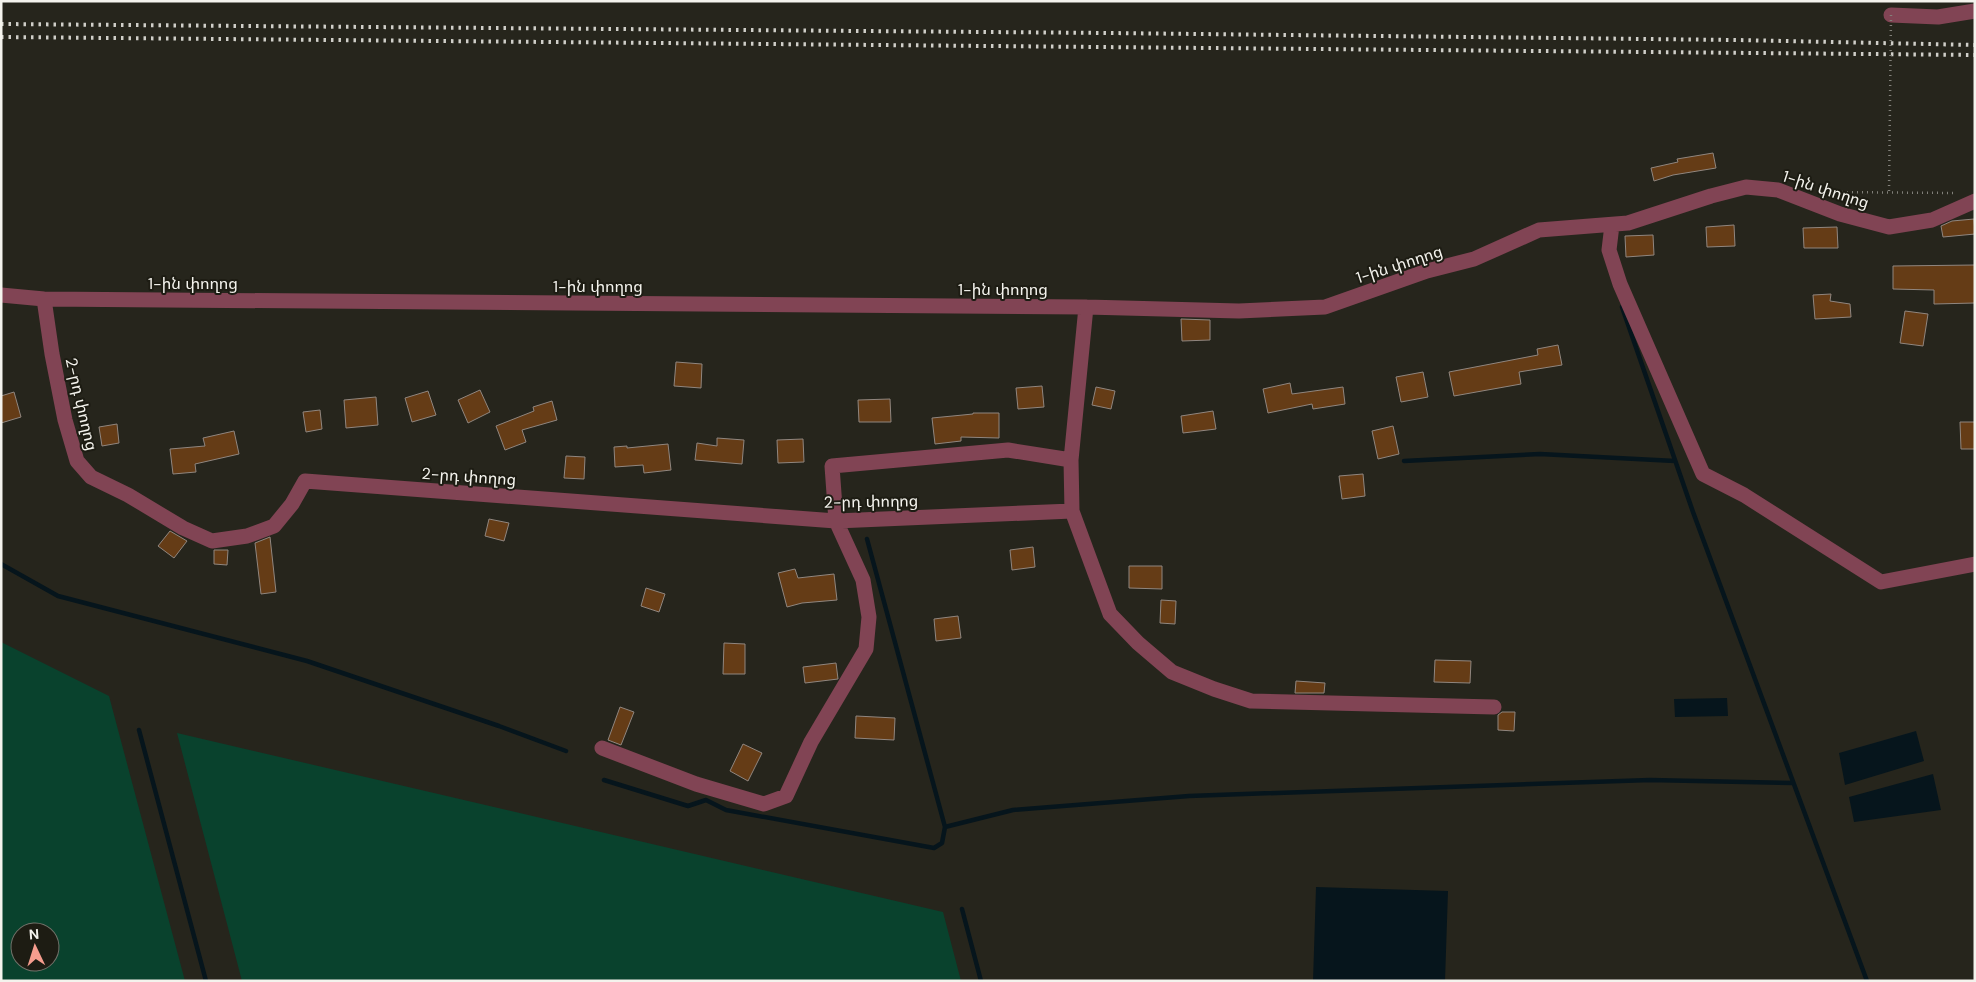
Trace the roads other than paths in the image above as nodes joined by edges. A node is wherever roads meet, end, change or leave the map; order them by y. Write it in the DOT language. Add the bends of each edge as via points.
graph roads {
  1 [pos="1975,11"];
  2 [pos="1891,14"];
  3 [pos="1974,201"];
  4 [pos="1612,224"];
  5 [pos="1,295"];
  6 [pos="44,299"];
  7 [pos="1086,307"];
  8 [pos="1072,460"];
  9 [pos="1072,511"];
  10 [pos="836,521"];
  11 [pos="1975,564"];
  12 [pos="1494,707"];
  13 [pos="602,748"];
  1 -- 2 [label="street" via="1938,17"];
  3 -- 4 [label="street, 1-ին փողոց" via="1932,220 1889,227 1840,214 1778,190 1746,187 1628,223"];
  4 -- 7 [label="street, 1-ին փողոց" via="1538,230 1474,260 1428,271 1325,306 1239,311"];
  4 -- 11 [label="street" via="1609,250 1620,284 1703,474 1744,495 1882,582"];
  5 -- 6 [label="street, 1-ին փողոց"];
  6 -- 7 [label="street, 1-ին փողոց"];
  6 -- 10 [label="street, 2-րդ փողոց" via="65,420 77,461 91,478 212,542 247,536 274,526 305,481"];
  7 -- 8 [label="street"];
  8 -- 9 [label="street"];
  8 -- 10 [label="street" via="1008,450 832,466"];
  9 -- 10 [label="street, 2-րդ փողոց"];
  9 -- 12 [label="street" via="1110,614 1172,672 1252,701"];
  10 -- 13 [label="street" via="863,580 870,617 866,649 811,742 786,796 764,804 696,784"];
}
